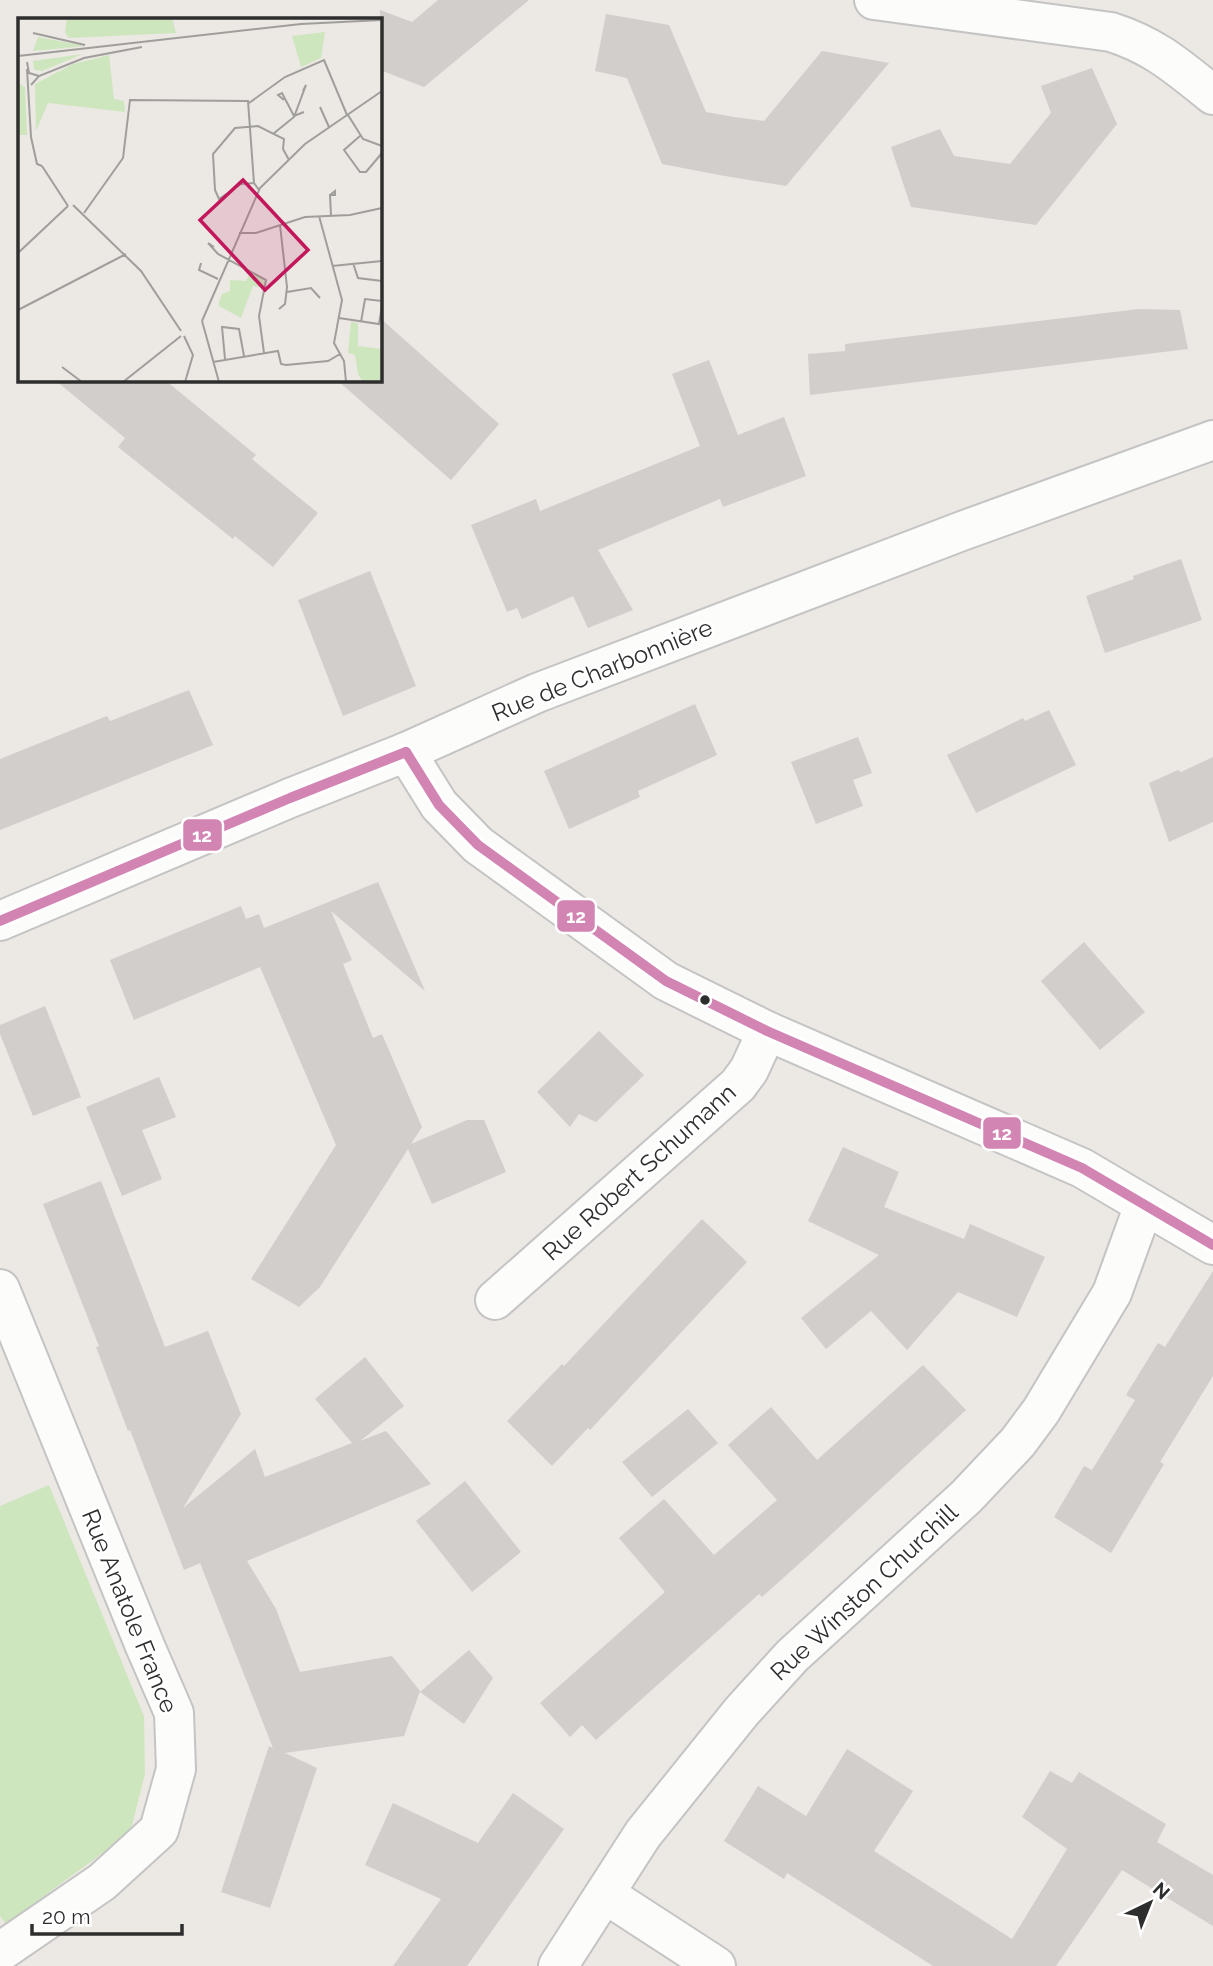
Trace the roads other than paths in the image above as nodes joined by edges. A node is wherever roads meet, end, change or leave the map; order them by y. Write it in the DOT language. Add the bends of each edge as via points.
graph roads {
  1 [pos="874,0"];
  2 [pos="1213,95"];
  3 [pos="1213,440"];
  4 [pos="406,752"];
  5 [pos="0,921"];
  6 [pos="767,1031"];
  7 [pos="1144,1205"];
  8 [pos="1213,1245"];
  9 [pos="0,1289"];
  10 [pos="495,1300"];
  11 [pos="605,1894"];
  12 [pos="0,1952"];
  13 [pos="558,1966"];
  14 [pos="716,1966"];
  1 -- 2 [label="street" via="1111,32 1161,54"];
  3 -- 4 [label="street, Rue de Charbonnière" via="537,693"];
  4 -- 5 [label="street, Rue de Charbonnière"];
  4 -- 6 [label="street" via="439,805 478,845 666,981"];
  6 -- 7 [label="street" via="1082,1168"];
  6 -- 10 [label="street, Rue Robert Schumann" via="738,1085"];
  7 -- 8 [label="street"];
  7 -- 11 [label="street, Rue Winston Churchill" via="1112,1293 1018,1442 966,1497 792,1656 652,1824"];
  9 -- 12 [label="street, Rue Anatole France" via="174,1713 176,1769 159,1830 102,1882"];
  11 -- 13 [label="street, Rue Winston Churchill"];
  11 -- 14 [label="street"];
}
